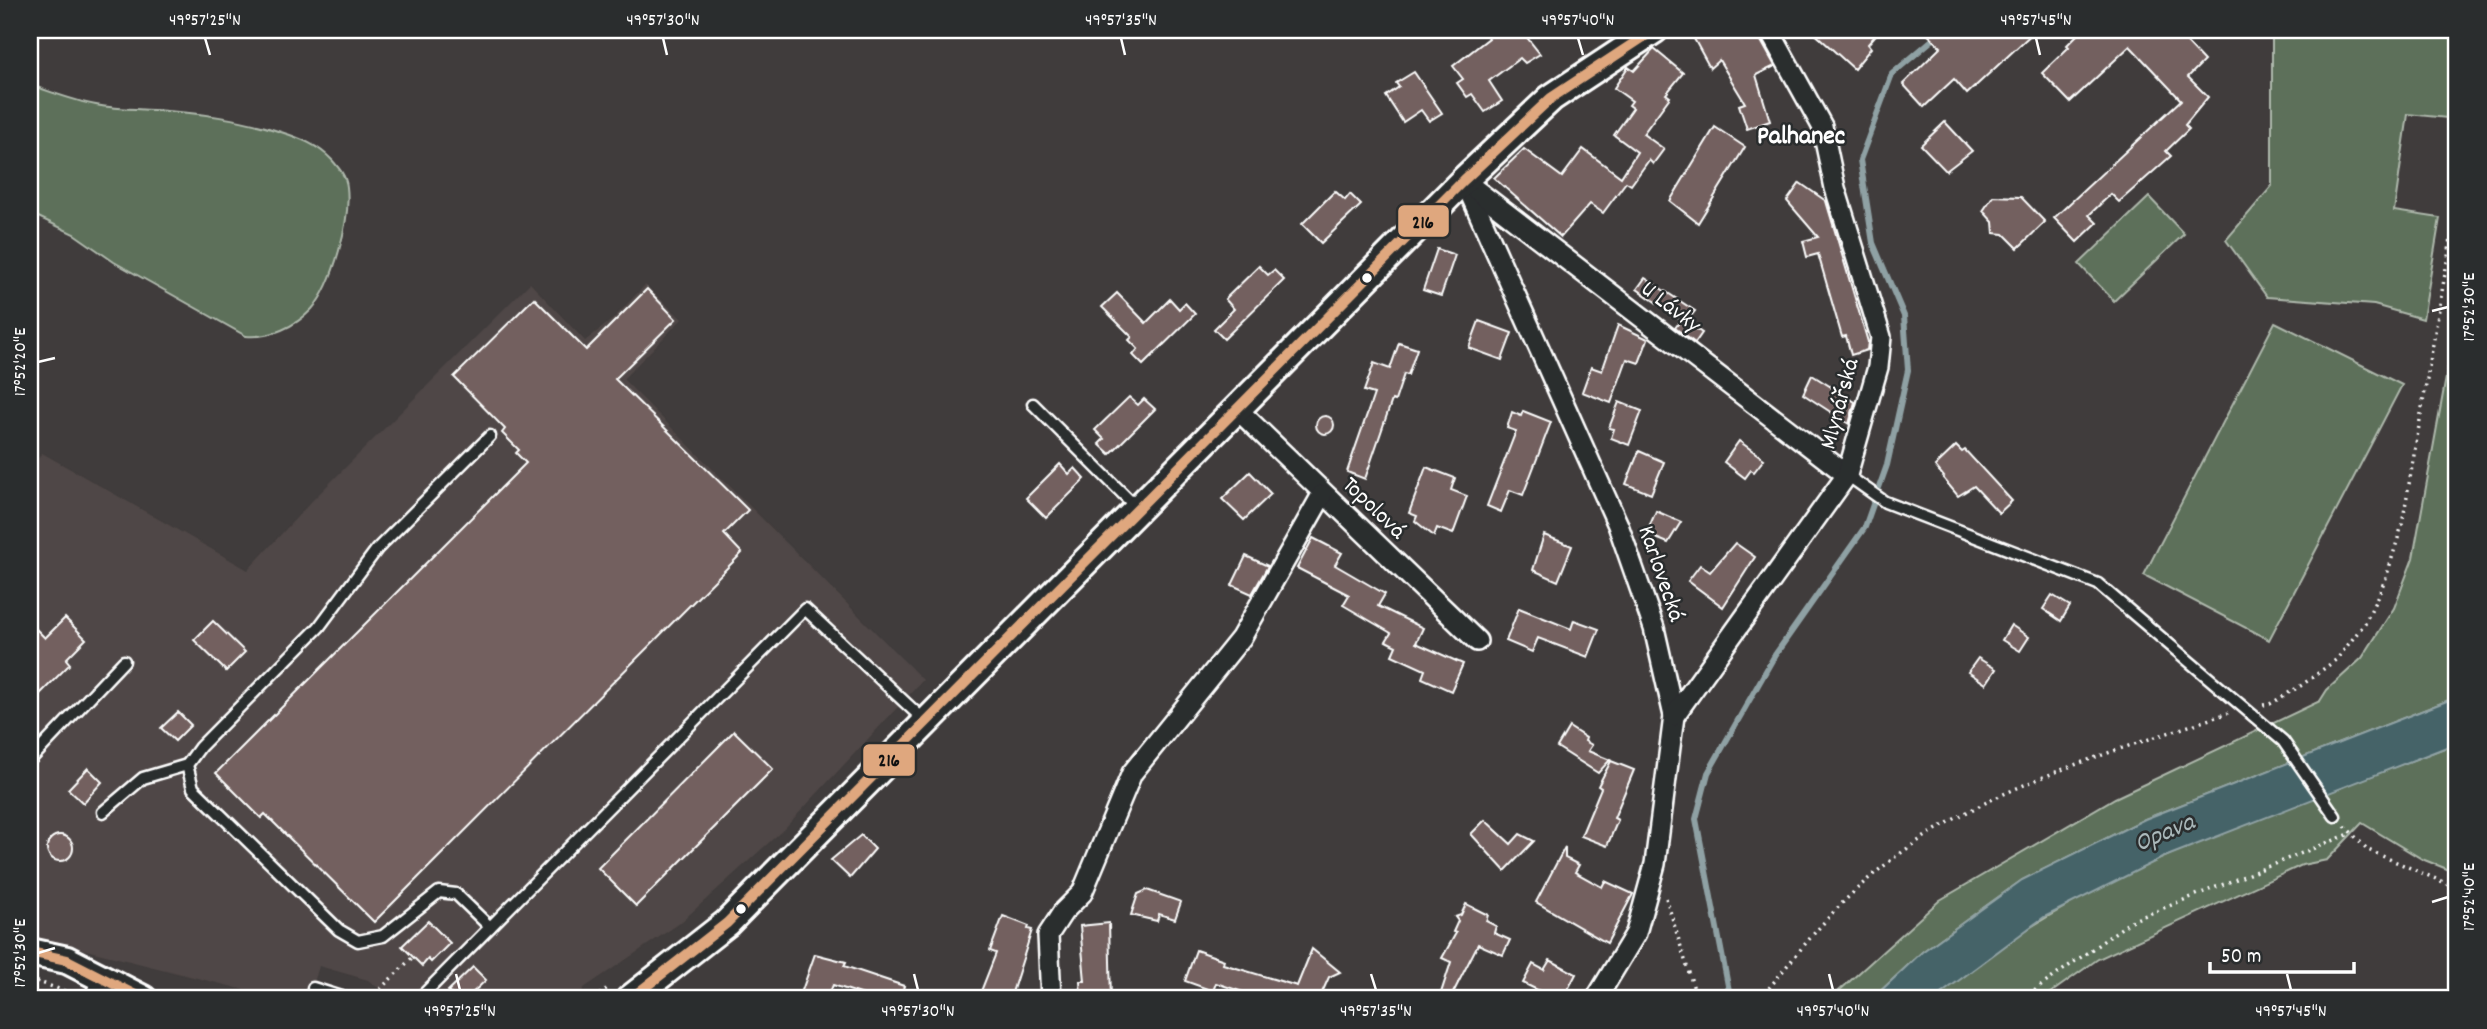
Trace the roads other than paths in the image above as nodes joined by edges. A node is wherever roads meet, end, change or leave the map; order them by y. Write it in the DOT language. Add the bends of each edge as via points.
graph roads {
  1 [pos="1654,30"];
  2 [pos="1769,30"];
  3 [pos="1464,180"];
  4 [pos="1033,404"];
  5 [pos="1237,409"];
  6 [pos="490,436"];
  7 [pos="1853,480"];
  8 [pos="1322,495"];
  9 [pos="1138,508"];
  10 [pos="1477,641"];
  11 [pos="124,661"];
  12 [pos="1674,716"];
  13 [pos="925,722"];
  14 [pos="30,760"];
  15 [pos="187,765"];
  16 [pos="103,812"];
  17 [pos="2335,816"];
  18 [pos="490,927"];
  19 [pos="30,952"];
  20 [pos="313,988"];
  21 [pos="92,991"];
  22 [pos="143,999"];
  23 [pos="348,999"];
  24 [pos="419,999"];
  25 [pos="630,999"];
  26 [pos="1051,999"];
  27 [pos="1596,999"];
  1 -- 3 [label="street" via="1550,97"];
  2 -- 7 [label="street, Mlynářská" via="1822,127 1835,188 1881,337"];
  3 -- 5 [label="street"];
  3 -- 7 [label="street, U Lávky"];
  3 -- 12 [label="street, Karlovecká" via="1618,525 1654,628"];
  4 -- 9 [label="lane"];
  5 -- 8 [label="street, Topolová"];
  5 -- 9 [label="street"];
  6 -- 15 [label="lane" via="377,549 319,627"];
  7 -- 12 [label="street, Mlynářská"];
  7 -- 17 [label="lane" via="1885,502 2098,584 2283,741"];
  8 -- 10 [label="street, Topolová"];
  8 -- 26 [label="street" via="1241,638 1132,773 1086,886 1048,935"];
  9 -- 13 [label="street"];
  11 -- 14 [label="lane"];
  12 -- 27 [label="street, Karlovecká" via="1655,864 1636,933"];
  13 -- 18 [label="lane" via="806,609"];
  13 -- 25 [label="street" via="727,923"];
  15 -- 16 [label="lane" via="143,778"];
  15 -- 18 [label="lane" via="193,788 339,930 358,941 383,936 439,892 456,894"];
  18 -- 24 [label="lane"];
  19 -- 21 [label="street" via="67,960"];
  20 -- 23 [label="lane"];
  21 -- 22 [label="street"];
}
